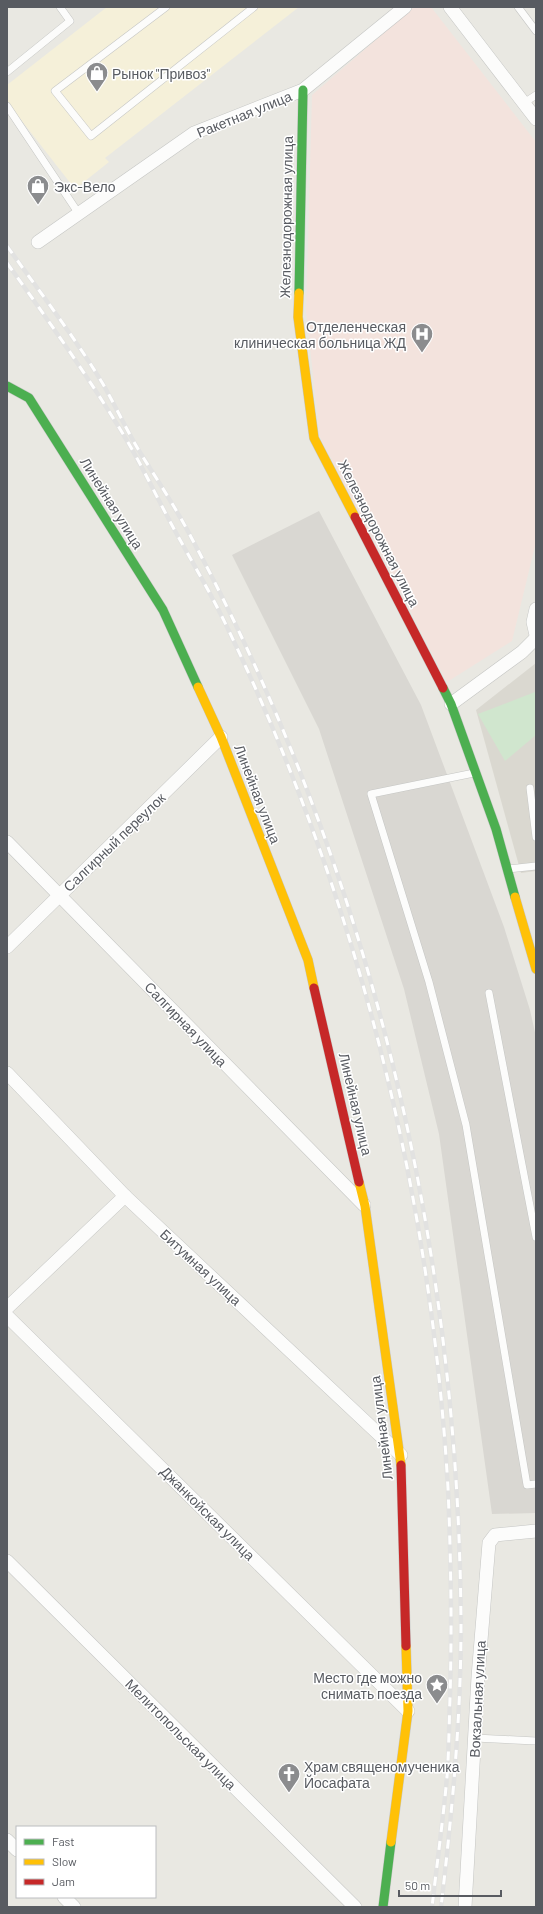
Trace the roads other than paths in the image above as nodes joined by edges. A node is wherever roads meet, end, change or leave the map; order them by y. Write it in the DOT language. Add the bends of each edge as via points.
graph roads {
  1 [pos="60,7"];
  2 [pos="166,7"];
  3 [pos="254,7"];
  4 [pos="405,7"];
  5 [pos="450,7"];
  6 [pos="518,7"];
  7 [pos="536,31"];
  8 [pos="7,72"];
  9 [pos="303,90"];
  10 [pos="536,95"];
  11 [pos="524,103"];
  12 [pos="7,106"];
  13 [pos="536,119"];
  14 [pos="79,214"];
  15 [pos="38,242"];
  16 [pos="7,386"];
  17 [pos="536,608"];
  18 [pos="536,636"];
  19 [pos="451,704"];
  20 [pos="221,737"];
  21 [pos="475,772"];
  22 [pos="530,788"];
  23 [pos="536,837"];
  24 [pos="7,842"];
  25 [pos="536,866"];
  26 [pos="508,870"];
  27 [pos="59,895"];
  28 [pos="7,947"];
  29 [pos="536,968"];
  30 [pos="489,993"];
  31 [pos="7,1072"];
  32 [pos="125,1196"];
  33 [pos="365,1206"];
  34 [pos="536,1237"];
  35 [pos="7,1308"];
  36 [pos="7,1316"];
  37 [pos="401,1455"];
  38 [pos="536,1484"];
  39 [pos="536,1531"];
  40 [pos="7,1561"];
  41 [pos="408,1710"];
  42 [pos="475,1738"];
  43 [pos="536,1741"];
  44 [pos="7,1840"];
  45 [pos="16,1849"];
  46 [pos="355,1907"];
  47 [pos="383,1907"];
  48 [pos="465,1907"];
  1 -- 8 [label="lane" via="70,21"];
  2 -- 3 [label="lane" via="55,91 91,136"];
  4 -- 9 [label="street, Ракетная улица"];
  5 -- 11 [label="street"];
  6 -- 7 [label="lane"];
  9 -- 14 [label="street, Ракетная улица" via="194,133"];
  9 -- 19 [label="street, Железнодорожная улица" via="298,317 314,438"];
  10 -- 11 [label="lane"];
  11 -- 13 [label="street"];
  12 -- 14 [label="lane"];
  14 -- 15 [label="street, Ракетная улица"];
  16 -- 20 [label="street, Линейная улица" via="29,398 162,610"];
  17 -- 18 [label="street" via="533,622"];
  18 -- 19 [label="street" via="522,652"];
  19 -- 21 [label="street, Железнодорожная улица"];
  20 -- 27 [label="street, Салгирный переулок"];
  20 -- 33 [label="street, Линейная улица" via="308,960"];
  21 -- 26 [label="street, Железнодорожная улица"];
  21 -- 38 [label="lane" via="371,794 429,982 466,1125 527,1485"];
  22 -- 23 [label="lane"];
  24 -- 27 [label="street, Салгирная улица"];
  25 -- 26 [label="lane"];
  26 -- 29 [label="street, Железнодорожная улица"];
  27 -- 28 [label="street, Салгирный переулок"];
  27 -- 33 [label="street, Салгирная улица"];
  30 -- 34 [label="lane"];
  31 -- 32 [label="street, Битумная улица"];
  32 -- 35 [label="street"];
  32 -- 37 [label="street, Битумная улица"];
  33 -- 37 [label="street, Линейная улица"];
  36 -- 41 [label="street, Джанкойская улица"];
  37 -- 41 [label="street, Линейная улица"];
  39 -- 42 [label="street, Вокзальная улица" via="495,1535 489,1543"];
  40 -- 46 [label="street, Мелитопольская улица"];
  41 -- 47 [label="street, Линейная улица"];
  42 -- 43 [label="lane"];
  42 -- 48 [label="street, Вокзальная улица"];
  44 -- 45 [label="street"];
}
